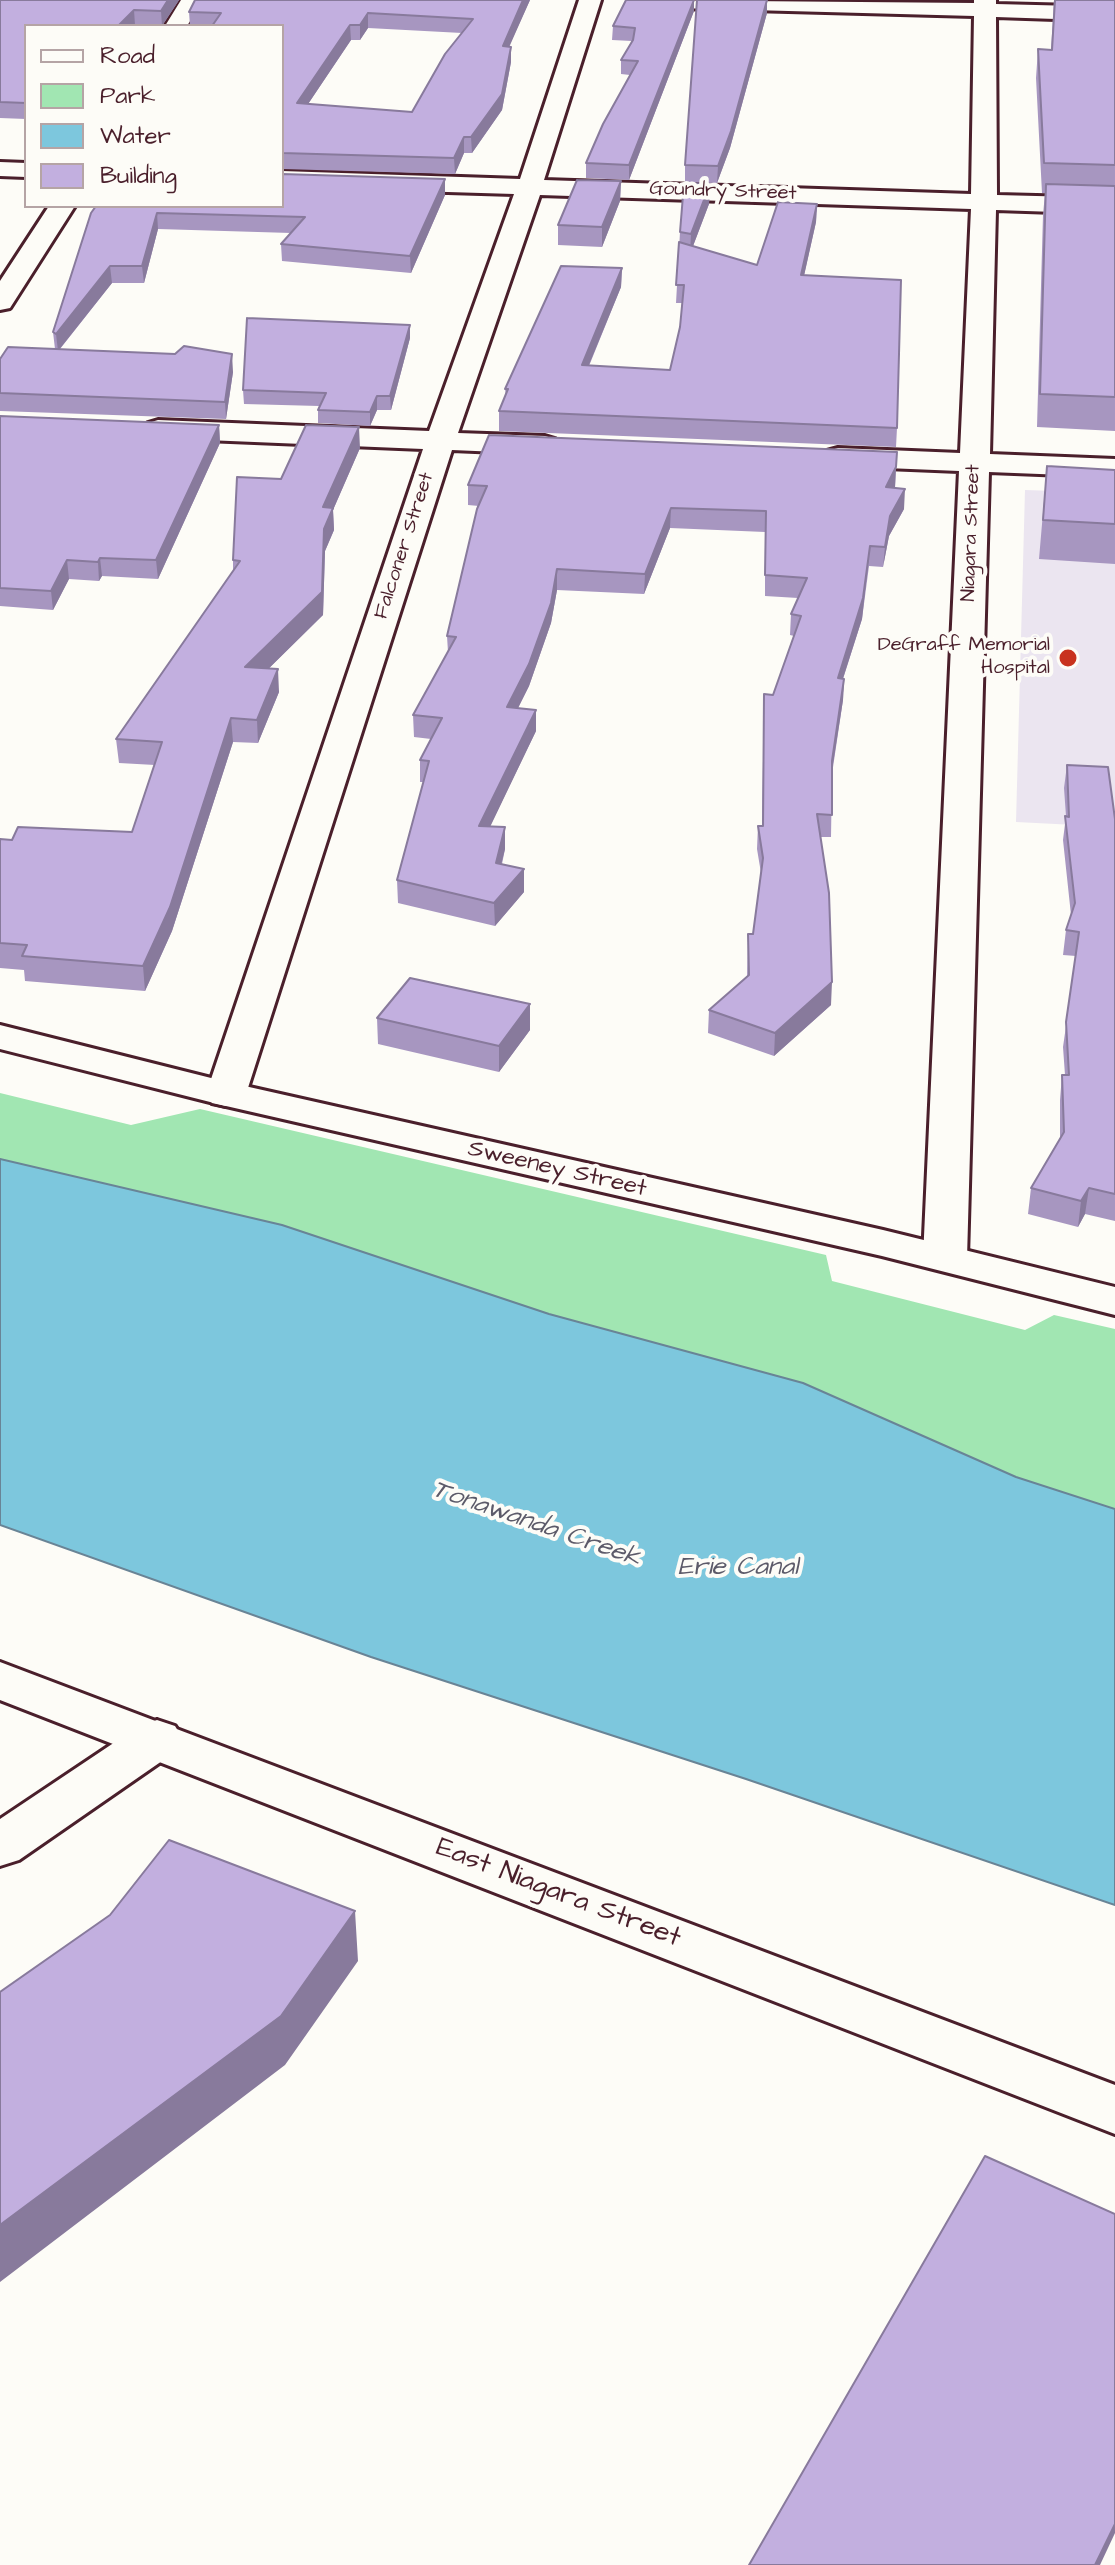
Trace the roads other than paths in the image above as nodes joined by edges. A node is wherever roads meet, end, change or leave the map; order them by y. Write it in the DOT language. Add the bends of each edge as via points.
graph roads {
  1 [pos="192,0"];
  2 [pos="590,0"];
  3 [pos="640,0"];
  4 [pos="985,5"];
  5 [pos="1115,14"];
  6 [pos="177,24"];
  7 [pos="0,169"];
  8 [pos="24,170"];
  9 [pos="284,179"];
  10 [pos="530,186"];
  11 [pos="984,201"];
  12 [pos="1115,206"];
  13 [pos="61,208"];
  14 [pos="0,302"];
  15 [pos="126,427"];
  16 [pos="440,441"];
  17 [pos="565,446"];
  18 [pos="817,456"];
  19 [pos="975,462"];
  20 [pos="1115,468"];
  21 [pos="0,1037"];
  22 [pos="226,1094"];
  23 [pos="945,1258"];
  24 [pos="1115,1301"];
  25 [pos="0,1680"];
  26 [pos="157,1739"];
  27 [pos="0,1846"];
  28 [pos="1115,2110"];
  1 -- 6 [label="street"];
  2 -- 10 [label="street, Falconer Street"];
  3 -- 4 [label="street"];
  4 -- 5 [label="street"];
  4 -- 11 [label="street, Niagara Street"];
  7 -- 8 [label="street"];
  9 -- 10 [label="street, Goundry Street"];
  10 -- 11 [label="street, Goundry Street"];
  10 -- 16 [label="street, Falconer Street"];
  11 -- 12 [label="street, Goundry Street"];
  11 -- 19 [label="street, Niagara Street"];
  13 -- 14 [label="street"];
  15 -- 16 [label="street"];
  16 -- 17 [label="street"];
  16 -- 22 [label="street, Falconer Street"];
  18 -- 19 [label="street"];
  19 -- 20 [label="street"];
  19 -- 23 [label="street, Niagara Street"];
  21 -- 22 [label="street, Sweeney Street"];
  22 -- 23 [label="street, Sweeney Street"];
  23 -- 24 [label="street, Sweeney Street"];
  25 -- 26 [label="street, East Niagara Street"];
  26 -- 27 [label="street"];
  26 -- 28 [label="street, East Niagara Street"];
}
